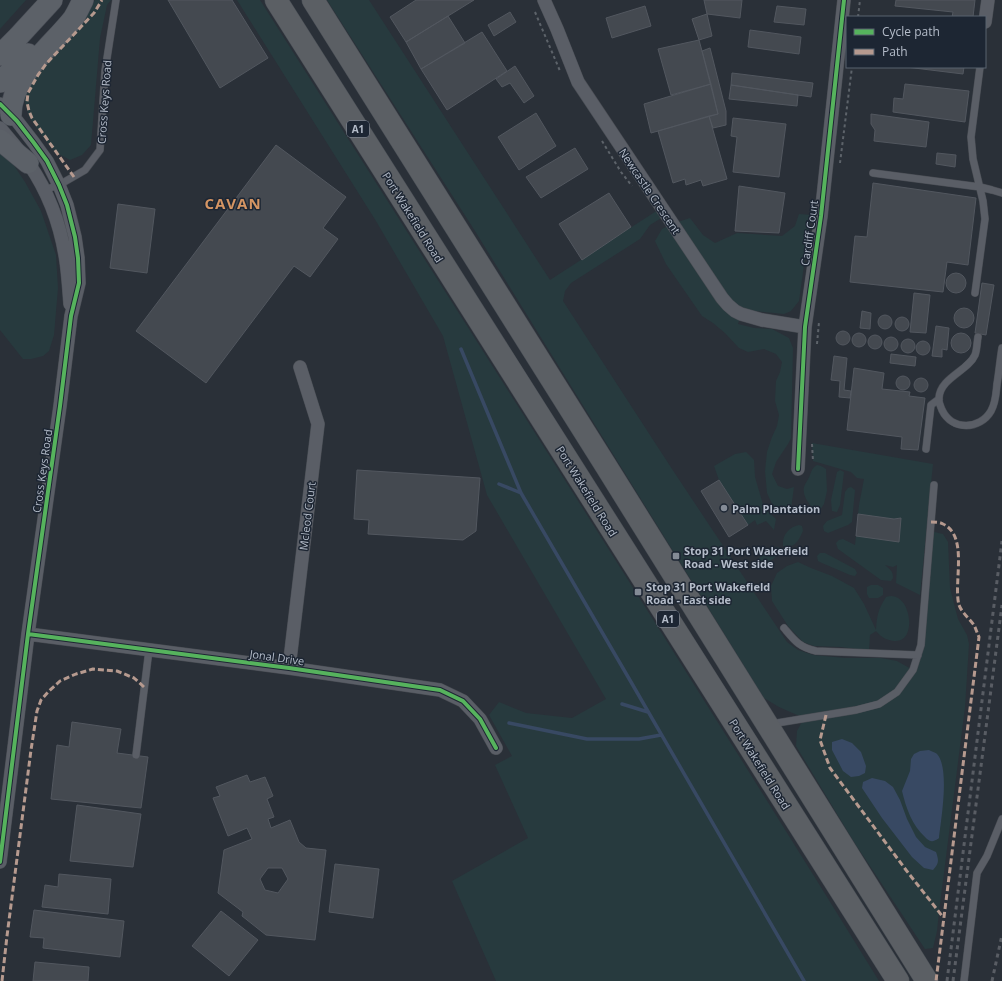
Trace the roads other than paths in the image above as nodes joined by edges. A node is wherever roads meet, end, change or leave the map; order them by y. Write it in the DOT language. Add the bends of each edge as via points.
graph roads {
  1 [pos="52,0"];
  2 [pos="77,0"];
  3 [pos="83,0"];
  4 [pos="116,0"];
  5 [pos="276,0"];
  6 [pos="313,0"];
  7 [pos="544,0"];
  8 [pos="844,0"];
  9 [pos="988,0"];
  10 [pos="986,16"];
  11 [pos="18,37"];
  12 [pos="0,55"];
  13 [pos="0,61"];
  14 [pos="980,68"];
  15 [pos="0,82"];
  16 [pos="4,115"];
  17 [pos="0,140"];
  18 [pos="28,163"];
  19 [pos="873,173"];
  20 [pos="59,185"];
  21 [pos="980,187"];
  22 [pos="44,190"];
  23 [pos="1002,193"];
  24 [pos="975,293"];
  25 [pos="71,316"];
  26 [pos="805,326"];
  27 [pos="978,337"];
  28 [pos="1002,348"];
  29 [pos="300,367"];
  30 [pos="939,399"];
  31 [pos="926,449"];
  32 [pos="798,469"];
  33 [pos="934,485"];
  34 [pos="784,628"];
  35 [pos="28,634"];
  36 [pos="149,650"];
  37 [pos="918,655"];
  38 [pos="290,668"];
  39 [pos="767,725"];
  40 [pos="496,748"];
  41 [pos="136,755"];
  42 [pos="1002,819"];
  43 [pos="0,862"];
  44 [pos="898,980"];
  45 [pos="927,981"];
  46 [pos="964,981"];
  1 -- 11 [label="main road"];
  2 -- 15 [label="main road" via="45,38"];
  3 -- 16 [label="main road" via="74,18 22,79 11,108"];
  4 -- 20 [label="lane, Cross Keys Road" via="105,71 100,150 85,170"];
  5 -- 44 [label="highway, Port Wakefield Road / A1"];
  6 -- 39 [label="highway, A1"];
  7 -- 26 [label="street, Newcastle Crescent" via="578,82 722,298 741,314 762,320"];
  8 -- 26 [label="street, Cardiff Court"];
  9 -- 10 [label="street"];
  11 -- 12 [label="main road"];
  11 -- 13 [label="main road"];
  14 -- 21 [label="lane" via="972,137 973,159"];
  16 -- 18 [label="street, Cross Keys Road"];
  16 -- 20 [label="street, Cross Keys Road" via="21,126 40,151"];
  17 -- 18 [label="main road"];
  18 -- 22 [label="street, Cross Keys Road"];
  19 -- 21 [label="lane"];
  20 -- 22 [label="lane, Cross Keys Road"];
  20 -- 25 [label="street, Cross Keys Road" via="73,225 78,258 79,283"];
  21 -- 23 [label="lane"];
  21 -- 24 [label="lane" via="985,219"];
  22 -- 25 [label="street, Cross Keys Road" via="56,217 63,243"];
  25 -- 35 [label="street, Cross Keys Road"];
  26 -- 32 [label="street, Cardiff Court"];
  27 -- 30 [label="lane" via="975,355 943,386"];
  28 -- 30 [label="lane" via="995,402 984,420 965,426 956,423 944,413"];
  29 -- 38 [label="street, Mcleod Court" via="318,424"];
  30 -- 31 [label="lane" via="931,405"];
  33 -- 37 [label="lane" via="921,645"];
  34 -- 37 [label="lane" via="806,649"];
  35 -- 36 [label="street, Jonal Drive"];
  35 -- 43 [label="street, Cross Keys Road"];
  36 -- 38 [label="street, Jonal Drive"];
  36 -- 41 [label="lane"];
  37 -- 39 [label="lane" via="913,670 897,692 879,704"];
  38 -- 40 [label="street, Jonal Drive" via="440,690 463,701 480,719"];
  39 -- 45 [label="highway, A1"];
  42 -- 46 [label="lane" via="977,874"];
}
